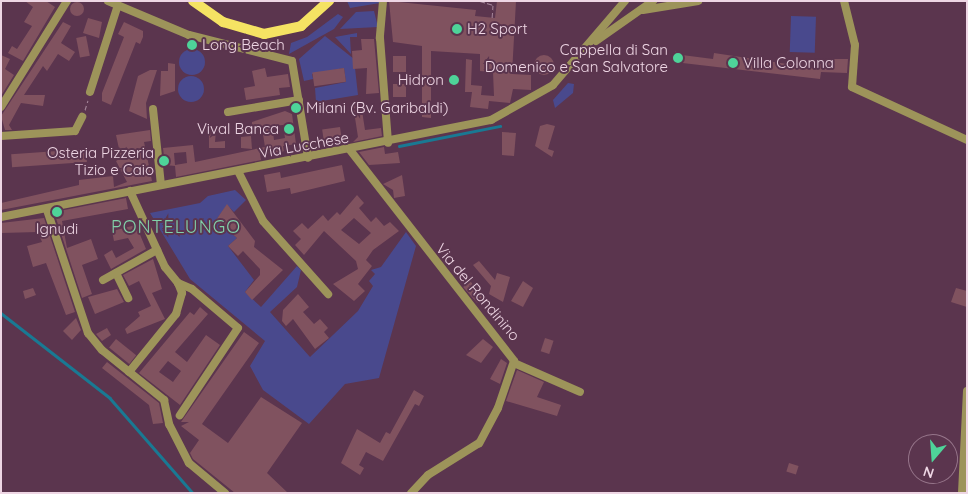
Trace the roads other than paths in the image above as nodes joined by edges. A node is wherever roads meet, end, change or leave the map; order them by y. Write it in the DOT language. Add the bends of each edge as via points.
graph roads {
  1 [pos="67,1"];
  2 [pos="108,1"];
  3 [pos="193,1"];
  4 [pos="203,1"];
  5 [pos="329,1"];
  6 [pos="382,1"];
  7 [pos="625,1"];
  8 [pos="653,1"];
  9 [pos="698,1"];
  10 [pos="844,1"];
  11 [pos="118,5"];
  12 [pos="639,11"];
  13 [pos="227,23"];
  14 [pos="588,47"];
  15 [pos="90,92"];
  16 [pos="299,100"];
  17 [pos="1,107"];
  18 [pos="153,109"];
  19 [pos="228,112"];
  20 [pos="82,117"];
  21 [pos="1,136"];
  22 [pos="967,140"];
  23 [pos="388,143"];
  24 [pos="350,150"];
  25 [pos="308,158"];
  26 [pos="238,171"];
  27 [pos="161,185"];
  28 [pos="130,191"];
  29 [pos="47,210"];
  30 [pos="1,217"];
  31 [pos="157,250"];
  32 [pos="116,272"];
  33 [pos="103,280"];
  34 [pos="178,283"];
  35 [pos="328,294"];
  36 [pos="128,298"];
  37 [pos="514,363"];
  38 [pos="129,372"];
  39 [pos="967,391"];
  40 [pos="580,392"];
  41 [pos="180,415"];
  42 [pos="225,493"];
  43 [pos="411,493"];
  44 [pos="962,493"];
  1 -- 17 [label="street"];
  2 -- 11 [label="street"];
  3 -- 13 [label="main road"];
  4 -- 13 [label="main road"];
  5 -- 13 [label="main road" via="308,21 280,33 248,33"];
  6 -- 23 [label="street" via="380,38"];
  7 -- 14 [label="street, Via Lucchese"];
  8 -- 12 [label="street, Via Lucchese"];
  9 -- 12 [label="street, Via Lucchese"];
  10 -- 22 [label="street" via="855,45 852,87"];
  11 -- 15 [label="street"];
  11 -- 16 [label="street" via="193,37 289,60 295,68"];
  12 -- 14 [label="street, Via Lucchese"];
  14 -- 23 [label="street, Via Lucchese" via="546,90 502,116"];
  16 -- 19 [label="street"];
  16 -- 25 [label="street"];
  18 -- 27 [label="street"];
  20 -- 21 [label="street" via="75,131"];
  23 -- 24 [label="street, Via Lucchese"];
  24 -- 25 [label="street, Via Lucchese"];
  24 -- 37 [label="street, Via del Rondinino"];
  25 -- 26 [label="street, Via Lucchese"];
  26 -- 27 [label="street, Via Lucchese"];
  26 -- 35 [label="street" via="263,221"];
  27 -- 28 [label="street, Via Lucchese"];
  28 -- 29 [label="street, Via Lucchese"];
  28 -- 31 [label="street"];
  29 -- 30 [label="street, Via Lucchese"];
  29 -- 38 [label="street" via="84,326 102,350"];
  31 -- 32 [label="street"];
  31 -- 34 [label="street"];
  32 -- 33 [label="street"];
  32 -- 36 [label="street"];
  34 -- 38 [label="street" via="182,293 176,314"];
  34 -- 41 [label="street" via="192,289 238,330"];
  37 -- 40 [label="street"];
  37 -- 43 [label="street, Via del Rondinino" via="496,414 479,442 428,475"];
  38 -- 42 [label="street" via="164,400 169,424 189,463"];
  39 -- 44 [label="street"];
}
